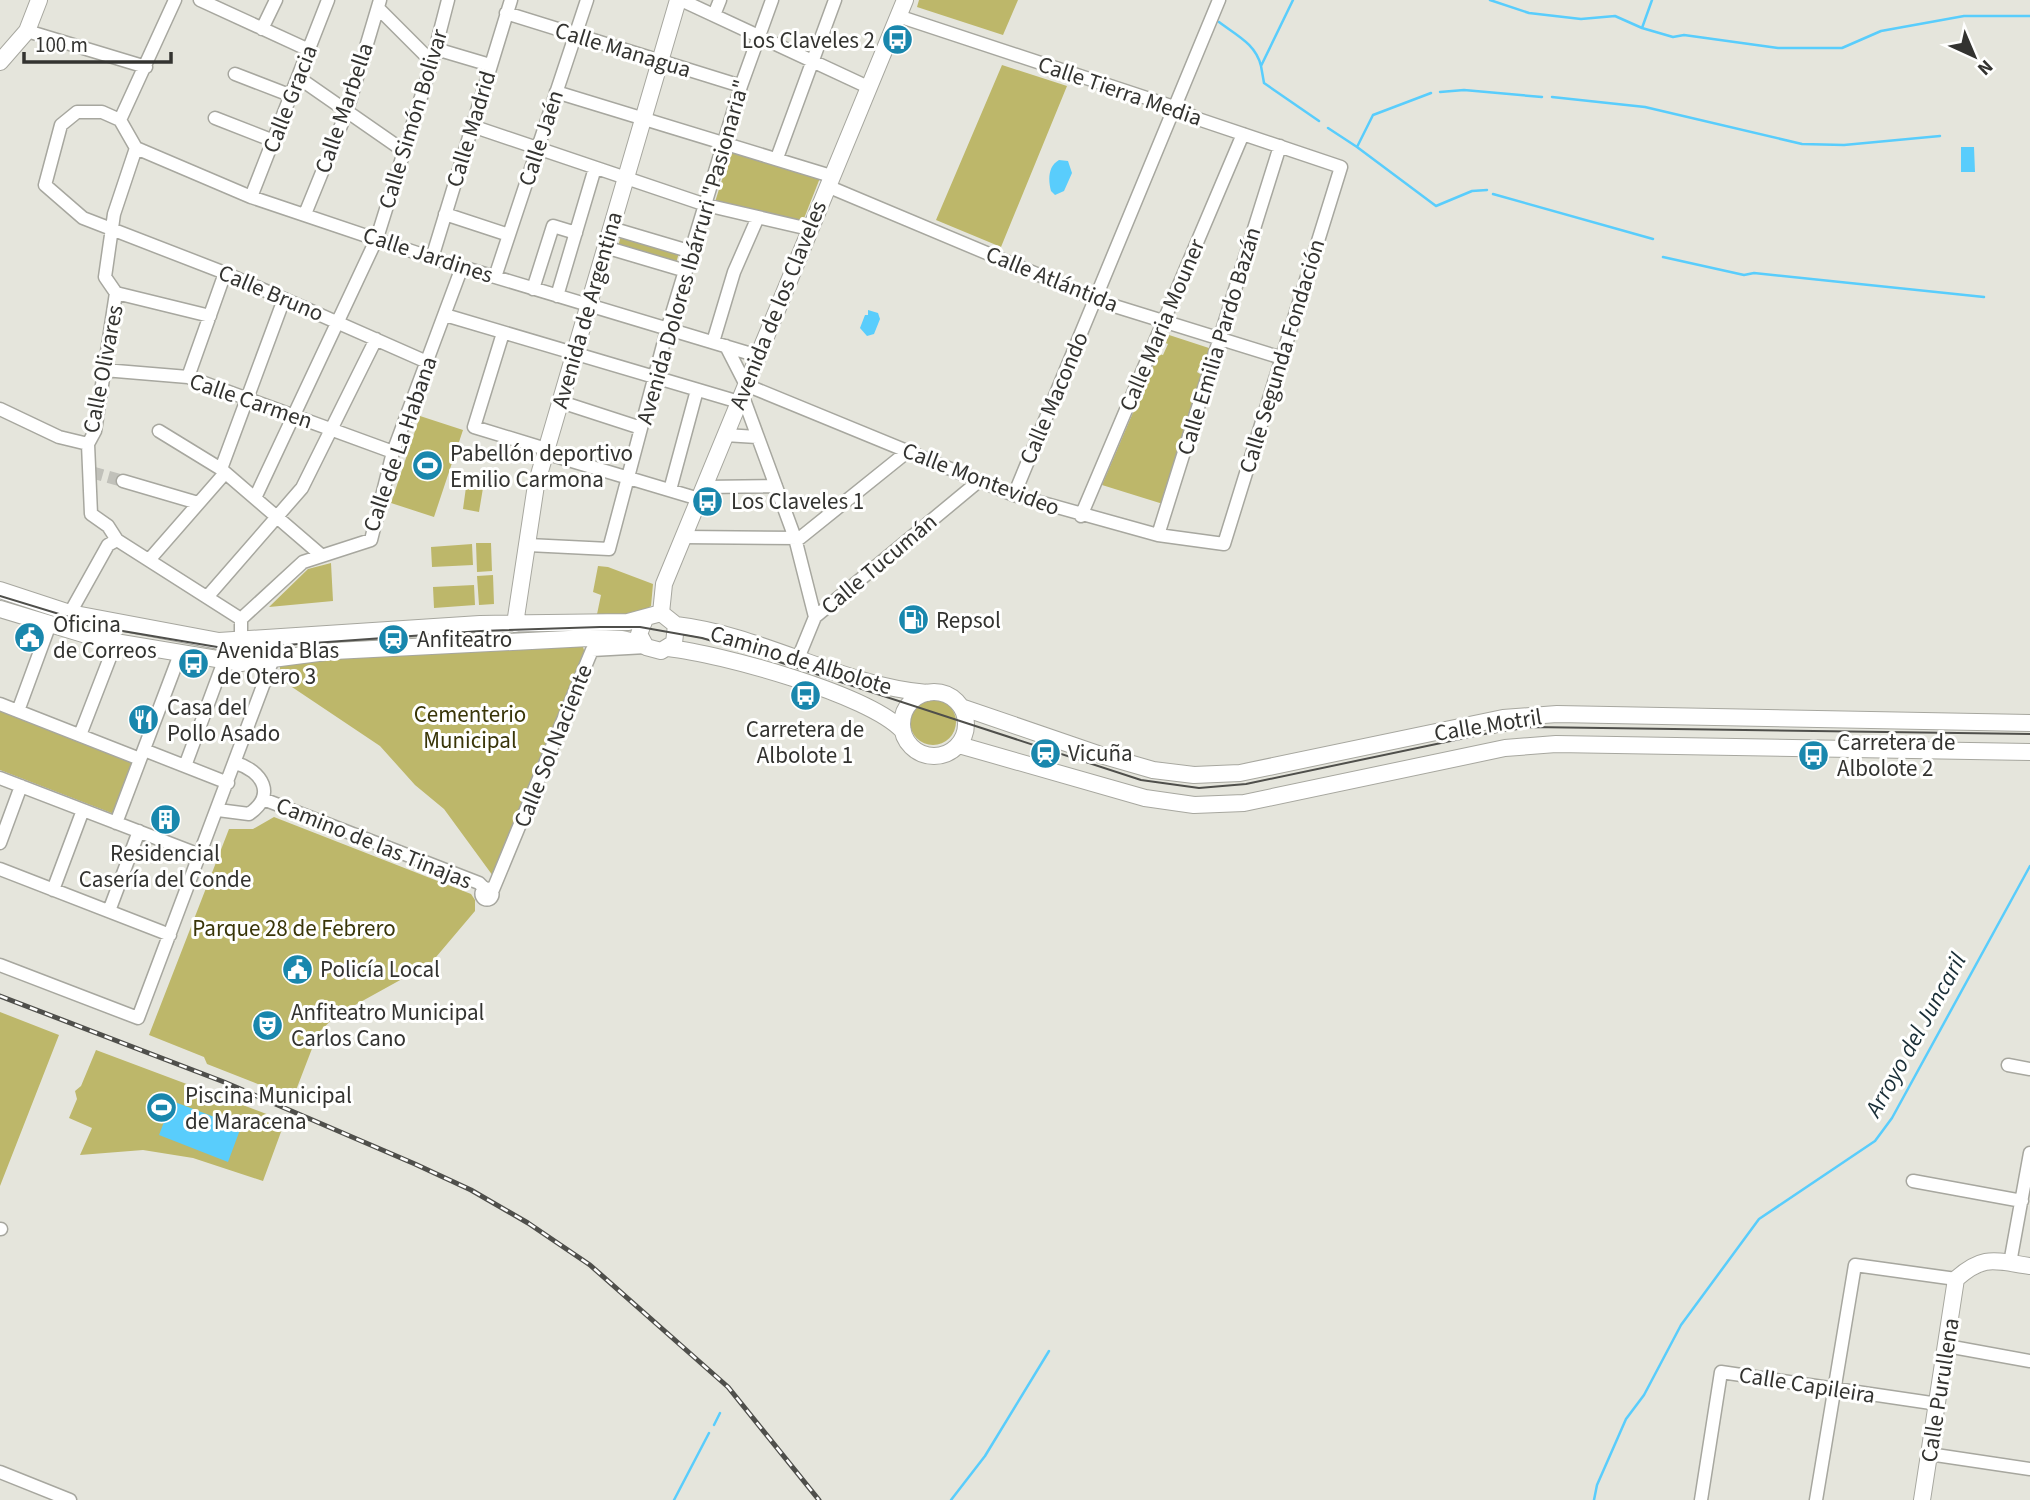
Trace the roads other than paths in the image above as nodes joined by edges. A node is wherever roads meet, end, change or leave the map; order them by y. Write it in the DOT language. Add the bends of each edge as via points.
graph roads {
  1 [pos="38,0"];
  2 [pos="175,0"];
  3 [pos="200,0"];
  4 [pos="276,0"];
  5 [pos="328,0"];
  6 [pos="448,0"];
  7 [pos="511,0"];
  8 [pos="587,0"];
  9 [pos="679,0"];
  10 [pos="720,0"];
  11 [pos="772,0"];
  12 [pos="835,0"];
  13 [pos="905,0"];
  14 [pos="1219,0"];
  15 [pos="379,4"];
  16 [pos="506,13"];
  17 [pos="714,15"];
  18 [pos="898,16"];
  19 [pos="262,29"];
  20 [pos="27,31"];
  21 [pos="574,36"];
  22 [pos="758,36"];
  23 [pos="309,50"];
  24 [pos="434,56"];
  25 [pos="812,61"];
  26 [pos="0,62"];
  27 [pos="660,62"];
  28 [pos="490,65"];
  29 [pos="146,67"];
  30 [pos="234,74"];
  31 [pos="299,78"];
  32 [pos="741,86"];
  33 [pos="867,87"];
  34 [pos="556,92"];
  35 [pos="292,96"];
  36 [pos="1174,107"];
  37 [pos="347,111"];
  38 [pos="215,118"];
  39 [pos="643,118"];
  40 [pos="120,120"];
  41 [pos="472,126"];
  42 [pos="1243,134"];
  43 [pos="274,141"];
  44 [pos="724,143"];
  45 [pos="1280,146"];
  46 [pos="136,148"];
  47 [pos="537,149"];
  48 [pos="404,151"];
  49 [pos="777,158"];
  50 [pos="1341,167"];
  51 [pos="595,168"];
  52 [pos="626,177"];
  53 [pos="829,181"];
  54 [pos="251,197"];
  55 [pos="706,205"];
  56 [pos="304,214"];
  57 [pos="445,214"];
  58 [pos="758,217"];
  59 [pos="113,228"];
  60 [pos="611,228"];
  61 [pos="809,229"];
  62 [pos="576,233"];
  63 [pos="509,235"];
  64 [pos="377,238"];
  65 [pos="605,247"];
  66 [pos="692,252"];
  67 [pos="432,258"];
  68 [pos="462,267"];
  69 [pos="686,271"];
  70 [pos="225,273"];
  71 [pos="495,277"];
  72 [pos="533,289"];
  73 [pos="116,293"];
  74 [pos="557,296"];
  75 [pos="284,299"];
  76 [pos="1096,299"];
  77 [pos="588,305"];
  78 [pos="445,315"];
  79 [pos="210,316"];
  80 [pos="1163,321"];
  81 [pos="338,322"];
  82 [pos="667,330"];
  83 [pos="503,333"];
  84 [pos="1219,338"];
  85 [pos="376,339"];
  86 [pos="713,342"];
  87 [pos="726,346"];
  88 [pos="574,353"];
  89 [pos="758,356"];
  90 [pos="1282,358"];
  91 [pos="428,362"];
  92 [pos="104,370"];
  93 [pos="188,377"];
  94 [pos="655,377"];
  95 [pos="697,390"];
  96 [pos="742,394"];
  97 [pos="247,397"];
  98 [pos="561,402"];
  99 [pos="1,412"];
  100 [pos="294,415"];
  101 [pos="641,428"];
  102 [pos="331,429"];
  103 [pos="159,431"];
  104 [pos="725,435"];
  105 [pos="757,437"];
  106 [pos="88,444"];
  107 [pos="545,451"];
  108 [pos="393,452"];
  109 [pos="907,452"];
  110 [pos="223,471"];
  111 [pos="628,477"];
  112 [pos="123,481"];
  113 [pos="979,481"];
  114 [pos="776,486"];
  115 [pos="670,490"];
  116 [pos="702,493"];
  117 [pos="1014,495"];
  118 [pos="255,498"];
  119 [pos="198,503"];
  120 [pos="1081,516"];
  121 [pos="277,518"];
  122 [pos="1158,535"];
  123 [pos="683,537"];
  124 [pos="795,538"];
  125 [pos="117,540"];
  126 [pos="1224,544"];
  127 [pos="527,545"];
  128 [pos="321,555"];
  129 [pos="149,560"];
  130 [pos="0,590"];
  131 [pos="208,596"];
  132 [pos="0,609"];
  133 [pos="69,613"];
  134 [pos="661,613"];
  135 [pos="815,617"];
  136 [pos="241,619"];
  137 [pos="645,619"];
  138 [pos="50,624"];
  139 [pos="515,624"];
  140 [pos="676,625"];
  141 [pos="240,639"];
  142 [pos="116,642"];
  143 [pos="645,646"];
  144 [pos="668,648"];
  145 [pos="180,654"];
  146 [pos="273,659"];
  147 [pos="238,661"];
  148 [pos="797,661"];
  149 [pos="267,681"];
  150 [pos="927,693"];
  151 [pos="0,704"];
  152 [pos="961,707"];
  153 [pos="18,711"];
  154 [pos="2030,723"];
  155 [pos="903,731"];
  156 [pos="80,735"];
  157 [pos="959,745"];
  158 [pos="2030,752"];
  159 [pos="142,754"];
  160 [pos="236,763"];
  161 [pos="185,765"];
  162 [pos="0,778"];
  163 [pos="228,783"];
  164 [pos="21,786"];
  165 [pos="263,799"];
  166 [pos="83,810"];
  167 [pos="218,810"];
  168 [pos="116,823"];
  169 [pos="139,831"];
  170 [pos="0,843"];
  171 [pos="200,855"];
  172 [pos="0,869"];
  173 [pos="53,890"];
  174 [pos="488,891"];
  175 [pos="109,911"];
  176 [pos="170,935"];
  177 [pos="0,965"];
  178 [pos="2008,1065"];
  179 [pos="2030,1069"];
  180 [pos="2030,1153"];
  181 [pos="1913,1181"];
  182 [pos="2022,1201"];
  183 [pos="2010,1263"];
  184 [pos="2030,1266"];
  185 [pos="1956,1279"];
  186 [pos="1947,1346"];
  187 [pos="2030,1361"];
  188 [pos="1834,1390"];
  189 [pos="1938,1404"];
  190 [pos="1930,1454"];
  191 [pos="2030,1469"];
  192 [pos="0,1472"];
  193 [pos="69,1500"];
  194 [pos="1701,1500"];
  195 [pos="1816,1500"];
  196 [pos="1922,1500"];
  1 -- 20 [label="street"];
  2 -- 29 [label="street"];
  3 -- 19 [label="street"];
  4 -- 19 [label="street"];
  5 -- 23 [label="street, Calle Gracia"];
  6 -- 24 [label="street, Calle Simón Bolivar"];
  7 -- 16 [label="street, Calle Madrid"];
  8 -- 21 [label="street, Calle Jaén"];
  9 -- 17 [label="street"];
  9 -- 27 [label="street, Avenida de Argentina"];
  10 -- 17 [label="street"];
  11 -- 22 [label="street, Avenida Dolores Ibárruri \"Pasionaria\""];
  12 -- 25 [label="street"];
  13 -- 18 [label="street, Avenida de los Claveles"];
  14 -- 36 [label="street, Calle Macondo"];
  15 -- 24 [label="street"];
  15 -- 37 [label="street, Calle Marbella"];
  16 -- 21 [label="street, Calle Managua"];
  16 -- 28 [label="street, Calle Madrid"];
  17 -- 22 [label="street"];
  18 -- 33 [label="street, Avenida de los Claveles"];
  18 -- 36 [label="street, Calle Tierra Media"];
  19 -- 23 [label="street"];
  20 -- 26 [label="street"];
  20 -- 29 [label="street"];
  21 -- 27 [label="street, Calle Managua"];
  21 -- 34 [label="street, Calle Jaén"];
  22 -- 25 [label="street"];
  22 -- 32 [label="street, Avenida Dolores Ibárruri \"Pasionaria\""];
  23 -- 31 [label="street, Calle Gracia"];
  24 -- 28 [label="street"];
  24 -- 48 [label="street, Calle Simón Bolivar"];
  25 -- 33 [label="street"];
  25 -- 49 [label="street"];
  27 -- 32 [label="street, Calle Managua"];
  27 -- 39 [label="street, Avenida de Argentina"];
  28 -- 41 [label="street, Calle Madrid"];
  29 -- 40 [label="street"];
  30 -- 35 [label="street"];
  31 -- 35 [label="street, Calle Gracia"];
  31 -- 37 [label="street"];
  32 -- 44 [label="street, Avenida Dolores Ibárruri \"Pasionaria\""];
  33 -- 53 [label="street, Avenida de los Claveles"];
  34 -- 39 [label="street, Calle Atlántida"];
  34 -- 47 [label="street, Calle Jaén"];
  35 -- 43 [label="street, Calle Gracia"];
  36 -- 42 [label="street, Calle Tierra Media"];
  36 -- 76 [label="street, Calle Macondo"];
  37 -- 48 [label="street"];
  37 -- 56 [label="street, Calle Marbella"];
  38 -- 43 [label="street"];
  39 -- 44 [label="street, Calle Atlántida"];
  39 -- 52 [label="street, Avenida de Argentina"];
  40 -- 46 [label="street"];
  40 -- 59 [label="street" via="102,113 77,112 61,125 45,185 83,218"];
  41 -- 47 [label="street"];
  41 -- 57 [label="street, Calle Madrid"];
  42 -- 45 [label="street, Calle Tierra Media"];
  42 -- 80 [label="street, Calle Maria Mouner"];
  43 -- 54 [label="street, Calle Gracia"];
  44 -- 49 [label="street, Calle Atlántida"];
  44 -- 55 [label="street, Avenida Dolores Ibárruri \"Pasionaria\""];
  45 -- 50 [label="street, Calle Tierra Media"];
  45 -- 84 [label="street, Calle Emilia Pardo Bazán"];
  46 -- 54 [label="street, Calle Jardines"];
  46 -- 59 [label="street"];
  47 -- 51 [label="street"];
  47 -- 63 [label="street, Calle Jaén"];
  48 -- 64 [label="street, Calle Simón Bolivar"];
  49 -- 53 [label="street, Calle Atlántida"];
  50 -- 90 [label="street, Calle Segunda Fondación"];
  51 -- 52 [label="street"];
  51 -- 62 [label="street"];
  52 -- 55 [label="street"];
  52 -- 60 [label="street, Avenida de Argentina"];
  53 -- 61 [label="street, Avenida de los Claveles"];
  53 -- 76 [label="street, Calle Atlántida"];
  54 -- 56 [label="street, Calle Jardines"];
  55 -- 58 [label="street"];
  55 -- 66 [label="street, Avenida Dolores Ibárruri \"Pasionaria\""];
  56 -- 64 [label="street, Calle Jardines"];
  57 -- 63 [label="street"];
  57 -- 67 [label="street, Calle Madrid"];
  58 -- 61 [label="street"];
  58 -- 86 [label="street" via="734,272"];
  59 -- 70 [label="street, Calle Bruno"];
  59 -- 73 [label="street" via="105,277"];
  60 -- 65 [label="street, Avenida de Argentina"];
  60 -- 66 [label="street"];
  61 -- 89 [label="street, Avenida de los Claveles"];
  62 -- 72 [label="street" via="553,226"];
  62 -- 74 [label="street"];
  63 -- 71 [label="street, Calle Jaén"];
  64 -- 67 [label="street, Calle Jardines"];
  64 -- 81 [label="street, Calle Simón Bolivar"];
  65 -- 69 [label="street"];
  65 -- 77 [label="street, Avenida de Argentina"];
  66 -- 69 [label="street, Avenida Dolores Ibárruri \"Pasionaria\""];
  67 -- 68 [label="street, Calle Jardines"];
  68 -- 71 [label="street, Calle Jardines"];
  68 -- 78 [label="street, Calle de La Habana"];
  69 -- 82 [label="street, Avenida Dolores Ibárruri \"Pasionaria\""];
  70 -- 75 [label="street, Calle Bruno"];
  70 -- 79 [label="street"];
  71 -- 72 [label="street, Calle Jardines"];
  72 -- 74 [label="street, Calle Jardines"];
  73 -- 79 [label="street"];
  73 -- 92 [label="street, Calle Olivares"];
  74 -- 77 [label="street, Calle Jardines"];
  75 -- 81 [label="street, Calle Bruno"];
  75 -- 97 [label="street"];
  76 -- 80 [label="street, Calle Atlántida"];
  76 -- 117 [label="street, Calle Macondo"];
  77 -- 82 [label="street, Calle Jardines"];
  77 -- 88 [label="street, Avenida de Argentina"];
  78 -- 83 [label="street, Calle Montevideo"];
  78 -- 91 [label="street, Calle de La Habana"];
  79 -- 93 [label="street"];
  80 -- 84 [label="street, Calle Atlántida"];
  80 -- 120 [label="street, Calle Maria Mouner"];
  81 -- 85 [label="street, Calle Bruno"];
  81 -- 100 [label="street, Calle Simón Bolivar"];
  82 -- 86 [label="street, Calle Jardines"];
  82 -- 94 [label="street, Avenida Dolores Ibárruri \"Pasionaria\""];
  83 -- 88 [label="street, Calle Montevideo"];
  83 -- 107 [label="street" via="474,427"];
  84 -- 90 [label="street, Calle Atlántida"];
  84 -- 122 [label="street, Calle Emilia Pardo Bazán"];
  85 -- 91 [label="street, Calle Bruno"];
  85 -- 102 [label="street"];
  86 -- 87 [label="street, Calle Jardines"];
  87 -- 89 [label="street, Calle Jardines"];
  87 -- 96 [label="street"];
  88 -- 94 [label="street, Calle Montevideo"];
  88 -- 98 [label="street, Avenida de Argentina"];
  89 -- 96 [label="street, Avenida de los Claveles"];
  90 -- 126 [label="street, Calle Segunda Fondación"];
  91 -- 108 [label="street, Calle de La Habana"];
  92 -- 93 [label="street, Calle Carmen"];
  92 -- 106 [label="street, Calle Olivares" via="95,431"];
  93 -- 97 [label="street, Calle Carmen"];
  94 -- 95 [label="street, Calle Montevideo"];
  94 -- 101 [label="street, Avenida Dolores Ibárruri \"Pasionaria\""];
  95 -- 96 [label="street, Calle Montevideo"];
  95 -- 115 [label="street"];
  96 -- 104 [label="street, Avenida de los Claveles"];
  96 -- 105 [label="street"];
  96 -- 109 [label="street, Calle Montevideo"];
  97 -- 100 [label="street, Calle Carmen"];
  97 -- 110 [label="street"];
  98 -- 101 [label="street"];
  98 -- 107 [label="street, Avenida de Argentina"];
  99 -- 106 [label="street" via="59,438"];
  100 -- 102 [label="street, Calle Carmen"];
  100 -- 118 [label="street, Calle Simón Bolivar"];
  101 -- 111 [label="street, Avenida Dolores Ibárruri \"Pasionaria\""];
  102 -- 108 [label="street, Calle Carmen"];
  102 -- 121 [label="street" via="314,470"];
  103 -- 110 [label="street"];
  104 -- 105 [label="street"];
  104 -- 116 [label="street, Avenida de los Claveles"];
  105 -- 114 [label="street"];
  106 -- 125 [label="street, Calle Olivares" via="91,514 108,526"];
  107 -- 111 [label="street"];
  107 -- 127 [label="street, Avenida de Argentina"];
  108 -- 128 [label="street, Calle de La Habana" via="371,540"];
  109 -- 113 [label="street, Calle Montevideo"];
  109 -- 124 [label="street"];
  110 -- 118 [label="street"];
  110 -- 119 [label="street"];
  111 -- 115 [label="street"];
  111 -- 127 [label="street, Avenida Dolores Ibárruri \"Pasionaria\"" via="609,549"];
  112 -- 119 [label="street"];
  113 -- 117 [label="street, Calle Montevideo"];
  113 -- 135 [label="street, Calle Tucumán"];
  114 -- 116 [label="street"];
  114 -- 124 [label="street"];
  115 -- 116 [label="street"];
  116 -- 123 [label="street, Avenida de los Claveles"];
  117 -- 120 [label="street, Calle Montevideo"];
  118 -- 121 [label="street"];
  119 -- 129 [label="street"];
  120 -- 122 [label="street, Calle Montevideo"];
  121 -- 128 [label="street"];
  121 -- 131 [label="street"];
  122 -- 126 [label="street, Calle Montevideo"];
  123 -- 124 [label="street"];
  123 -- 134 [label="street, Avenida de los Claveles" via="664,583"];
  124 -- 135 [label="street"];
  125 -- 129 [label="street, Calle Olivares"];
  125 -- 133 [label="street" via="108,545"];
  127 -- 139 [label="street, Avenida de Argentina"];
  128 -- 136 [label="street, Calle de La Habana" via="303,562"];
  129 -- 131 [label="street, Calle Olivares"];
  130 -- 133 [label="street"];
  131 -- 136 [label="street, Calle Olivares"];
  132 -- 138 [label="street"];
  133 -- 141 [label="street" via="211,641"];
  134 -- 137 [label="street"];
  134 -- 140 [label="street"];
  135 -- 148 [label="street, Calle Tucumán"];
  136 -- 141 [label="street"];
  137 -- 139 [label="street"];
  137 -- 143 [label="street" via="639,634"];
  138 -- 142 [label="street"];
  138 -- 153 [label="street"];
  139 -- 141 [label="street"];
  140 -- 144 [label="street" via="676,639"];
  140 -- 148 [label="street, Camino de Albolote" via="712,631"];
  141 -- 147 [label="street" via="229,649"];
  141 -- 147 [label="street" via="254,648"];
  142 -- 145 [label="street"];
  142 -- 156 [label="street"];
  143 -- 144 [label="street" via="661,651"];
  143 -- 146 [label="street" via="622,639 589,638 334,651"];
  143 -- 174 [label="street, Calle Sol Naciente" via="592,650"];
  144 -- 155 [label="street, Camino de Albolote" via="746,664 863,703 891,718"];
  145 -- 147 [label="street"];
  145 -- 159 [label="street"];
  146 -- 147 [label="street"];
  146 -- 149 [label="street"];
  147 -- 149 [label="street" via="257,666"];
  147 -- 161 [label="street"];
  148 -- 150 [label="street, Camino de Albolote" via="868,684"];
  149 -- 160 [label="street"];
  150 -- 152 [label="street" via="944,693"];
  150 -- 155 [label="street" via="910,704"];
  151 -- 153 [label="street"];
  152 -- 154 [label="street, Calle Motril" via="1101,755 1153,770 1195,775 1240,774 1503,718 1557,714"];
  152 -- 157 [label="street" via="967,724"];
  153 -- 156 [label="street"];
  155 -- 157 [label="street" via="911,747 925,755 941,756"];
  156 -- 159 [label="street"];
  157 -- 158 [label="street, Calle Motril" via="1145,798 1194,805 1244,803 1505,748 1556,744"];
  159 -- 161 [label="street"];
  159 -- 168 [label="street"];
  160 -- 163 [label="street"];
  160 -- 165 [label="street" via="260,777"];
  161 -- 163 [label="street"];
  162 -- 164 [label="street"];
  163 -- 167 [label="street"];
  164 -- 166 [label="street"];
  164 -- 170 [label="street"];
  165 -- 167 [label="street" via="248,814"];
  165 -- 174 [label="street, Camino de las Tinajas" via="479,883"];
  166 -- 168 [label="street"];
  166 -- 173 [label="street"];
  167 -- 171 [label="street"];
  168 -- 169 [label="street"];
  169 -- 171 [label="street"];
  169 -- 175 [label="street"];
  171 -- 176 [label="street"];
  172 -- 173 [label="street"];
  173 -- 175 [label="street"];
  175 -- 176 [label="street"];
  176 -- 177 [label="street" via="138,1018"];
  178 -- 179 [label="street"];
  180 -- 182 [label="street"];
  181 -- 182 [label="street"];
  182 -- 183 [label="street"];
  183 -- 184 [label="street"];
  183 -- 185 [label="street" via="1987,1259 1971,1265"];
  185 -- 186 [label="street, Calle Purullena"];
  185 -- 188 [label="street" via="1855,1265"];
  186 -- 187 [label="street"];
  186 -- 189 [label="street, Calle Purullena"];
  188 -- 189 [label="street, Calle Capileira"];
  188 -- 194 [label="street, Calle Capileira" via="1721,1372"];
  188 -- 195 [label="street"];
  189 -- 190 [label="street, Calle Purullena"];
  190 -- 191 [label="street"];
  190 -- 196 [label="street, Calle Purullena"];
  192 -- 193 [label="street"];
}
